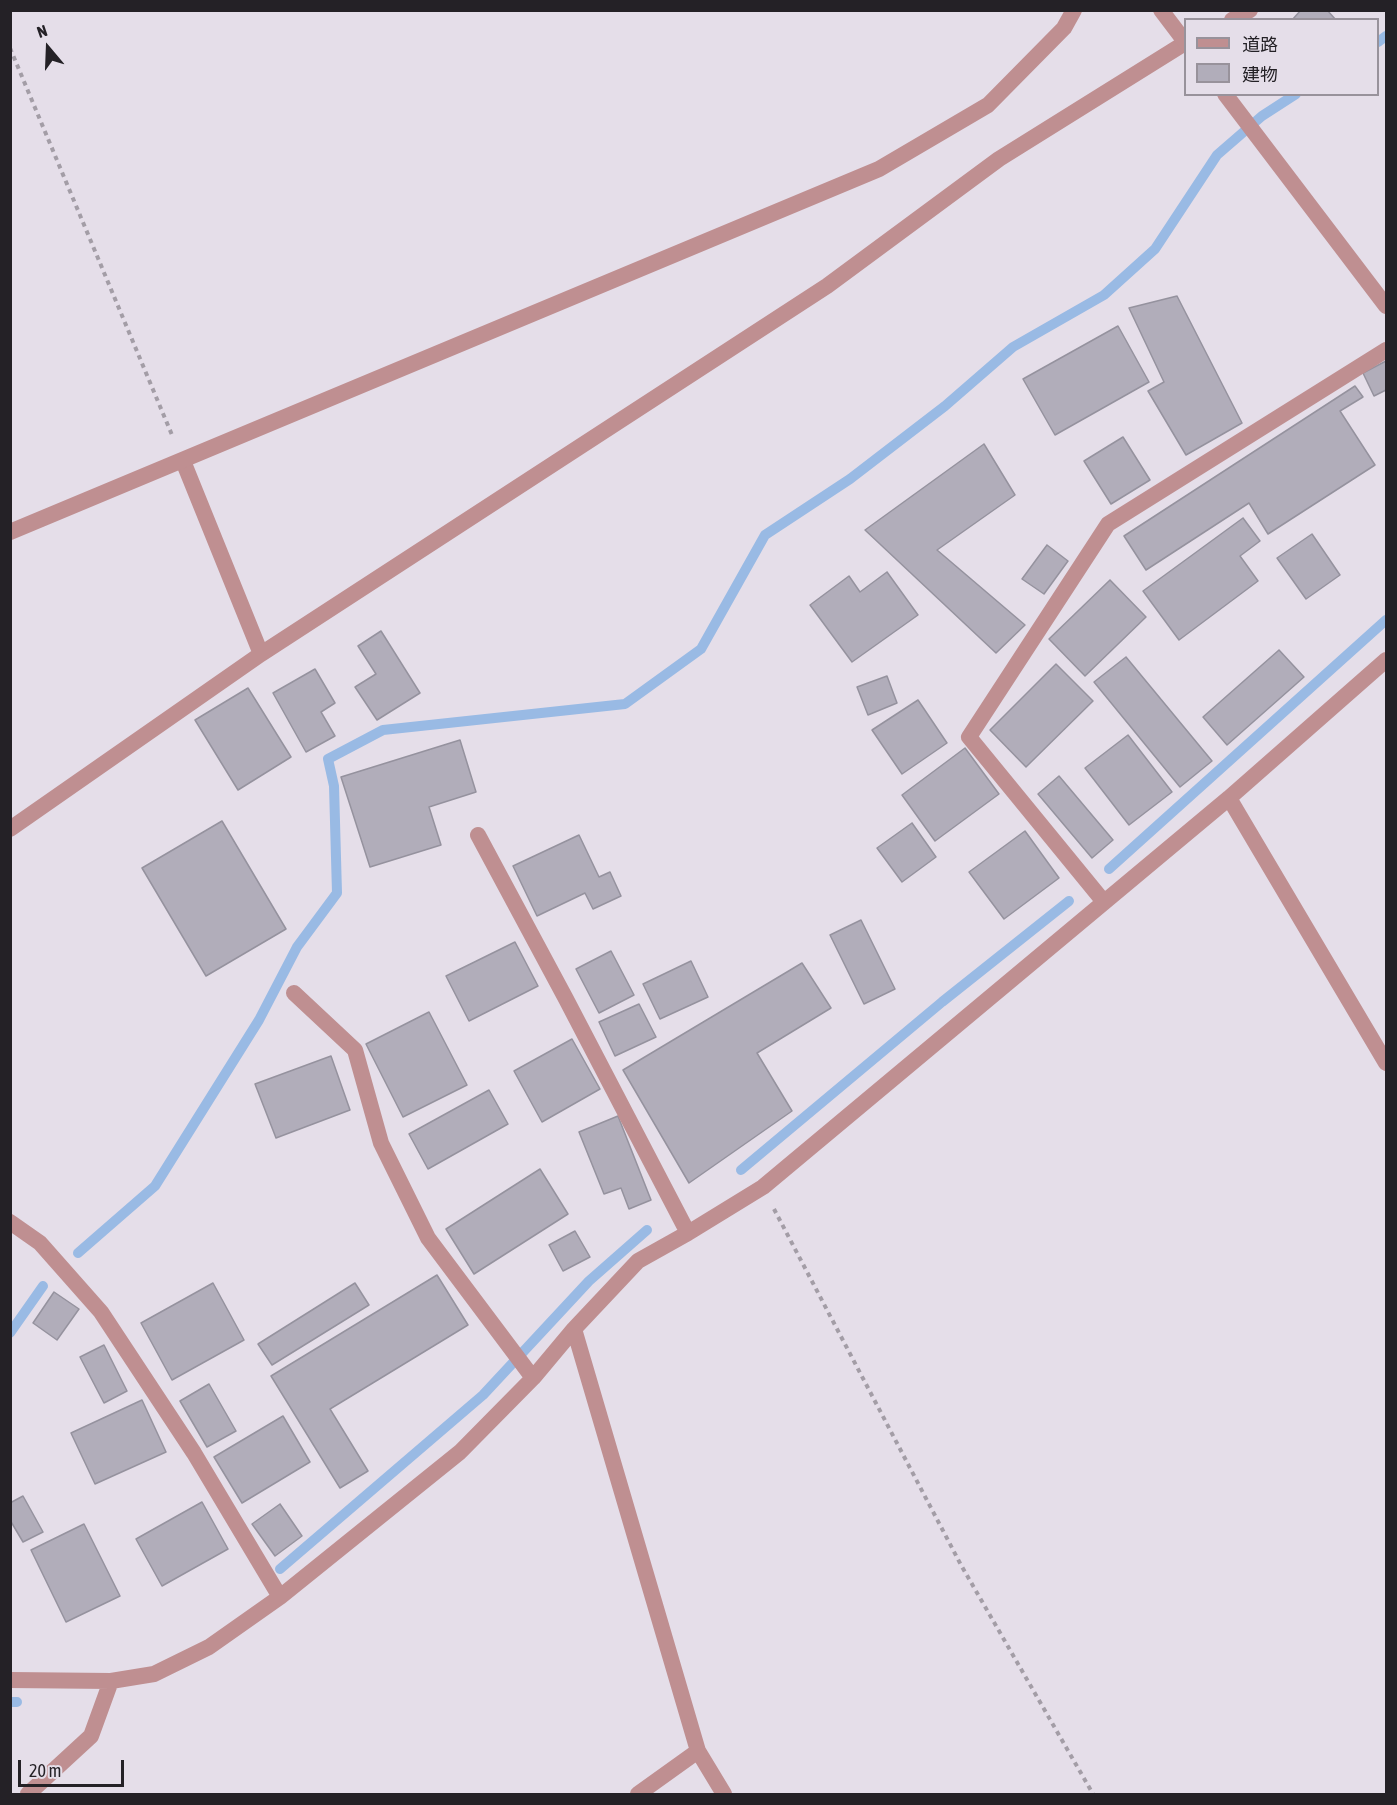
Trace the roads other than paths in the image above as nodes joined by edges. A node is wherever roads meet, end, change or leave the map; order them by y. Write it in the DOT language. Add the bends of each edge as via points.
graph roads {
  1 [pos="1074,10"];
  2 [pos="1161,10"];
  3 [pos="1250,10"];
  4 [pos="1236,18"];
  5 [pos="1184,42"];
  6 [pos="1184,44"];
  7 [pos="1226,96"];
  8 [pos="1386,306"];
  9 [pos="1386,350"];
  10 [pos="183,461"];
  11 [pos="10,532"];
  12 [pos="261,654"];
  13 [pos="1386,660"];
  14 [pos="1229,798"];
  15 [pos="10,829"];
  16 [pos="478,835"];
  17 [pos="1104,902"];
  18 [pos="294,993"];
  19 [pos="1386,1063"];
  20 [pos="10,1222"];
  21 [pos="688,1233"];
  22 [pos="574,1329"];
  23 [pos="533,1378"];
  24 [pos="280,1597"];
  25 [pos="10,1680"];
  26 [pos="111,1681"];
  27 [pos="698,1751"];
  28 [pos="28,1794"];
  29 [pos="638,1794"];
  30 [pos="724,1794"];
  1 -- 10 [label="street" via="1064,28 988,105 879,169"];
  2 -- 5 [label="street"];
  3 -- 4 [label="street"];
  6 -- 12 [label="street" via="999,159 827,286"];
  7 -- 8 [label="street"];
  9 -- 17 [label="street" via="1108,524 969,737"];
  10 -- 11 [label="street"];
  10 -- 12 [label="street"];
  12 -- 15 [label="street"];
  13 -- 14 [label="street"];
  14 -- 17 [label="street"];
  14 -- 19 [label="street"];
  16 -- 21 [label="street"];
  17 -- 21 [label="street" via="763,1187"];
  18 -- 23 [label="street" via="355,1050 381,1143 428,1238"];
  20 -- 24 [label="street" via="40,1243 101,1312 194,1454"];
  21 -- 22 [label="street" via="638,1261"];
  22 -- 23 [label="street"];
  22 -- 27 [label="street"];
  23 -- 24 [label="street" via="460,1452"];
  24 -- 26 [label="street" via="208,1647 154,1674"];
  25 -- 26 [label="street"];
  26 -- 28 [label="street" via="91,1736"];
  27 -- 29 [label="street"];
  27 -- 30 [label="street"];
}
